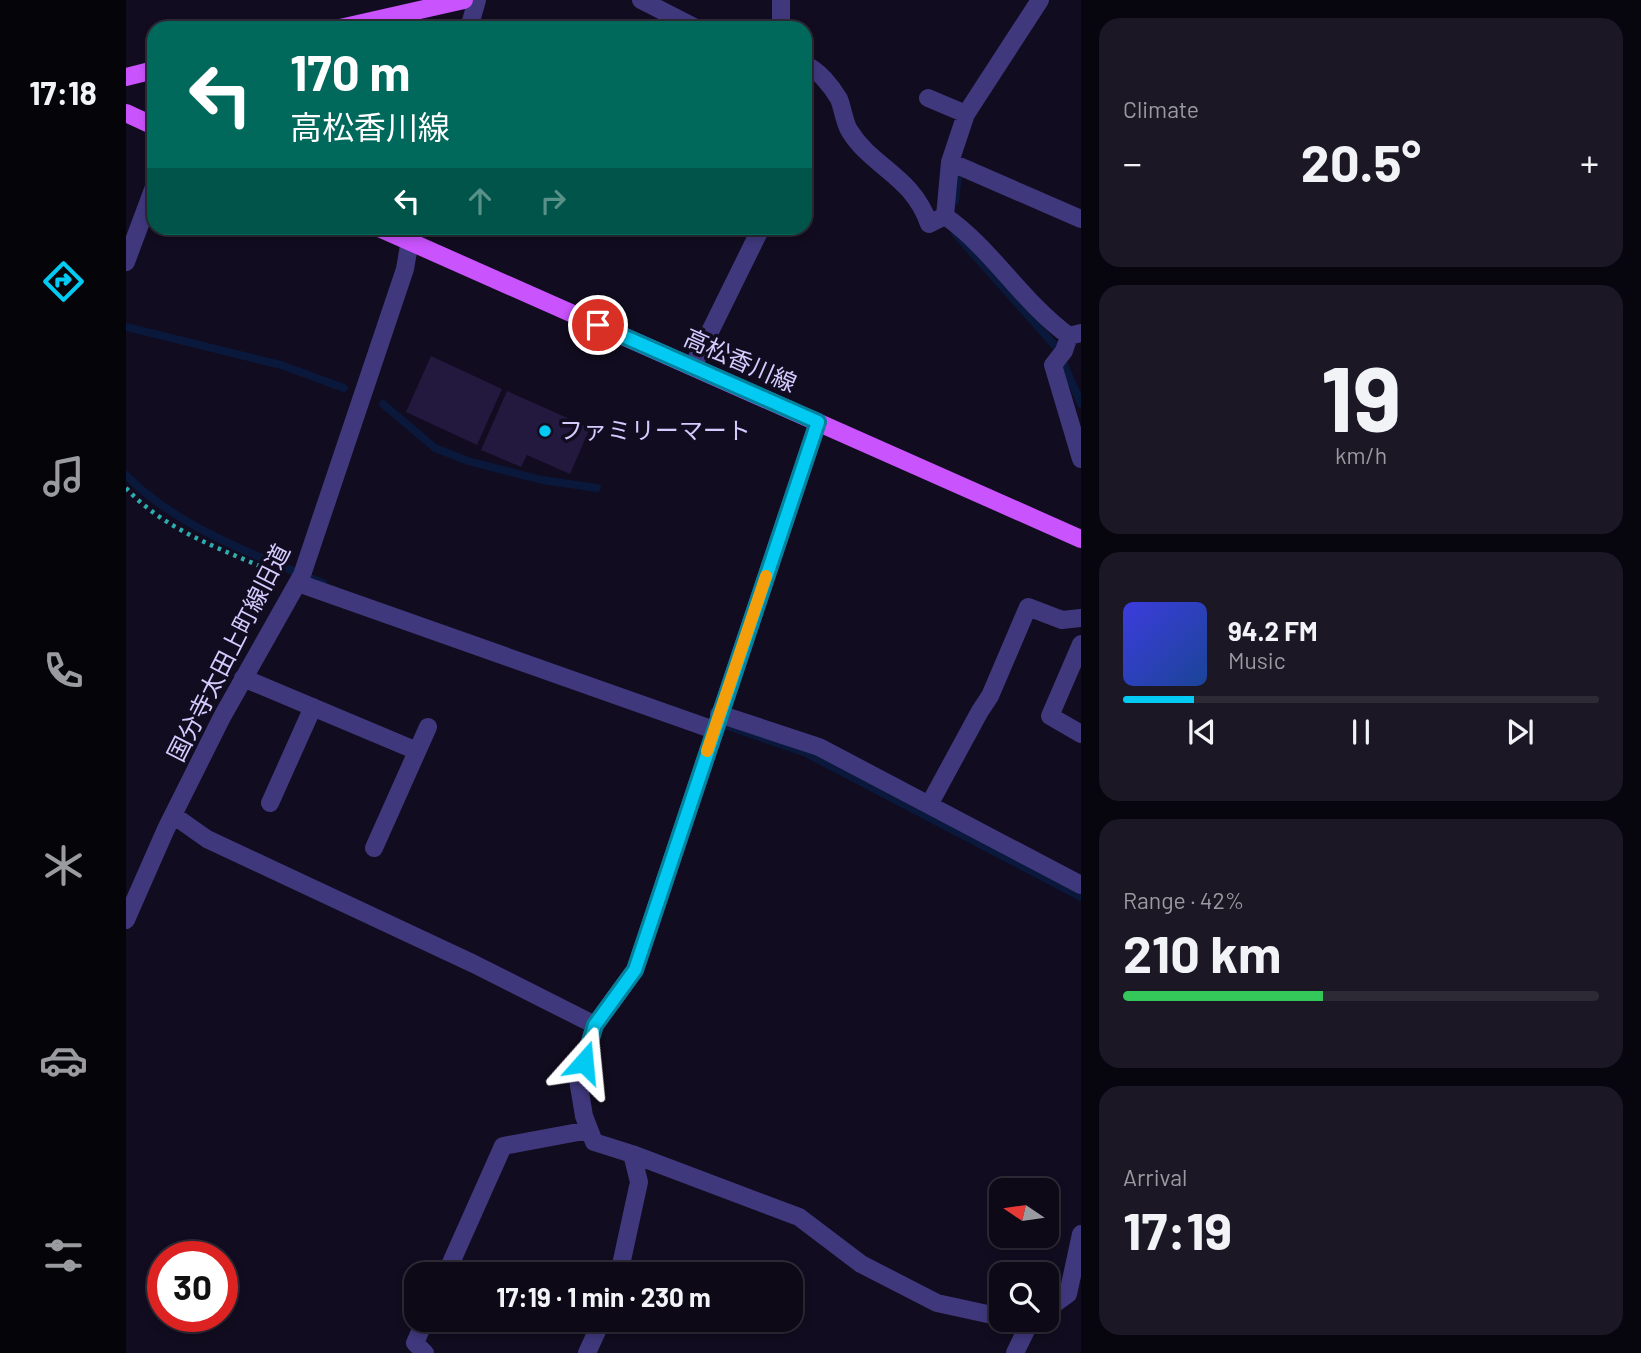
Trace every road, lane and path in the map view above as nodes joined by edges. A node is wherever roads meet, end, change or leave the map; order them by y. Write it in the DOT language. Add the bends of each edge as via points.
graph roads {
  1 [pos="464,0"];
  2 [pos="477,0"];
  3 [pos="641,0"];
  4 [pos="781,0"];
  5 [pos="1040,0"];
  6 [pos="371,21"];
  7 [pos="471,21"];
  8 [pos="682,21"];
  9 [pos="781,21"];
  10 [pos="812,68"];
  11 [pos="147,72"];
  12 [pos="126,76"];
  13 [pos="928,97"];
  14 [pos="126,113"];
  15 [pos="965,114"];
  16 [pos="147,123"];
  17 [pos="950,162"];
  18 [pos="147,206"];
  19 [pos="950,219"];
  20 [pos="1081,219"];
  21 [pos="411,235"];
  22 [pos="413,235"];
  23 [pos="758,235"];
  24 [pos="126,262"];
  25 [pos="1068,345"];
  26 [pos="693,366"];
  27 [pos="818,422"];
  28 [pos="1081,459"];
  29 [pos="126,488"];
  30 [pos="1081,539"];
  31 [pos="301,576"];
  32 [pos="1081,618"];
  33 [pos="1081,643"];
  34 [pos="243,678"];
  35 [pos="313,707"];
  36 [pos="716,722"];
  37 [pos="428,727"];
  38 [pos="1081,734"];
  39 [pos="416,751"];
  40 [pos="270,803"];
  41 [pos="929,805"];
  42 [pos="173,815"];
  43 [pos="374,848"];
  44 [pos="1081,885"];
  45 [pos="126,920"];
  46 [pos="595,1025"];
  47 [pos="589,1130"];
  48 [pos="632,1154"];
  49 [pos="1081,1234"];
  50 [pos="451,1262"];
  51 [pos="622,1262"];
  52 [pos="1059,1301"];
  53 [pos="989,1314"];
  54 [pos="420,1332"];
  55 [pos="597,1332"];
  56 [pos="1027,1332"];
  57 [pos="425,1353"];
  58 [pos="587,1353"];
  59 [pos="1015,1353"];
  1 -- 6 [label="main road"];
  2 -- 7 [label="street"];
  3 -- 8 [label="street"];
  4 -- 9 [label="street"];
  5 -- 15 [label="street"];
  10 -- 19 [label="street" via="838,98 849,130 912,191 929,224"];
  11 -- 12 [label="main road"];
  13 -- 15 [label="street"];
  14 -- 16 [label="main road"];
  15 -- 17 [label="street"];
  17 -- 19 [label="street"];
  17 -- 20 [label="street"];
  18 -- 24 [label="street"];
  19 -- 25 [label="street" via="998,264"];
  21 -- 31 [label="street, 国分寺太田上町線旧道" via="405,270"];
  22 -- 26 [label="main road, 高松香川線"];
  23 -- 26 [label="street"];
  25 -- 28 [label="street" via="1053,365"];
  26 -- 27 [label="main road, 高松香川線"];
  27 -- 30 [label="main road, 高松香川線"];
  27 -- 36 [label="street"];
  29 -- 31 [label="path" via="173,527"];
  31 -- 34 [label="street, 国分寺太田上町線旧道"];
  31 -- 36 [label="street"];
  32 -- 41 [label="street" via="1062,620 1028,607 990,696"];
  33 -- 38 [label="street" via="1050,716"];
  34 -- 35 [label="street"];
  34 -- 42 [label="street, 国分寺太田上町線旧道"];
  35 -- 39 [label="street"];
  35 -- 40 [label="street"];
  36 -- 41 [label="street" via="819,747"];
  36 -- 46 [label="street" via="635,970"];
  37 -- 39 [label="street"];
  39 -- 43 [label="street"];
  41 -- 44 [label="street"];
  42 -- 45 [label="street, 国分寺太田上町線旧道"];
  42 -- 46 [label="street" via="207,839"];
  46 -- 47 [label="street" via="578,1080"];
  47 -- 48 [label="street" via="594,1142"];
  47 -- 50 [label="street" via="503,1146"];
  48 -- 51 [label="street" via="639,1182"];
  48 -- 53 [label="street" via="799,1217 861,1264 937,1303"];
  49 -- 52 [label="street" via="1068,1294"];
  54 -- 57 [label="street" via="415,1343"];
  55 -- 58 [label="street"];
  56 -- 59 [label="street"];
}
